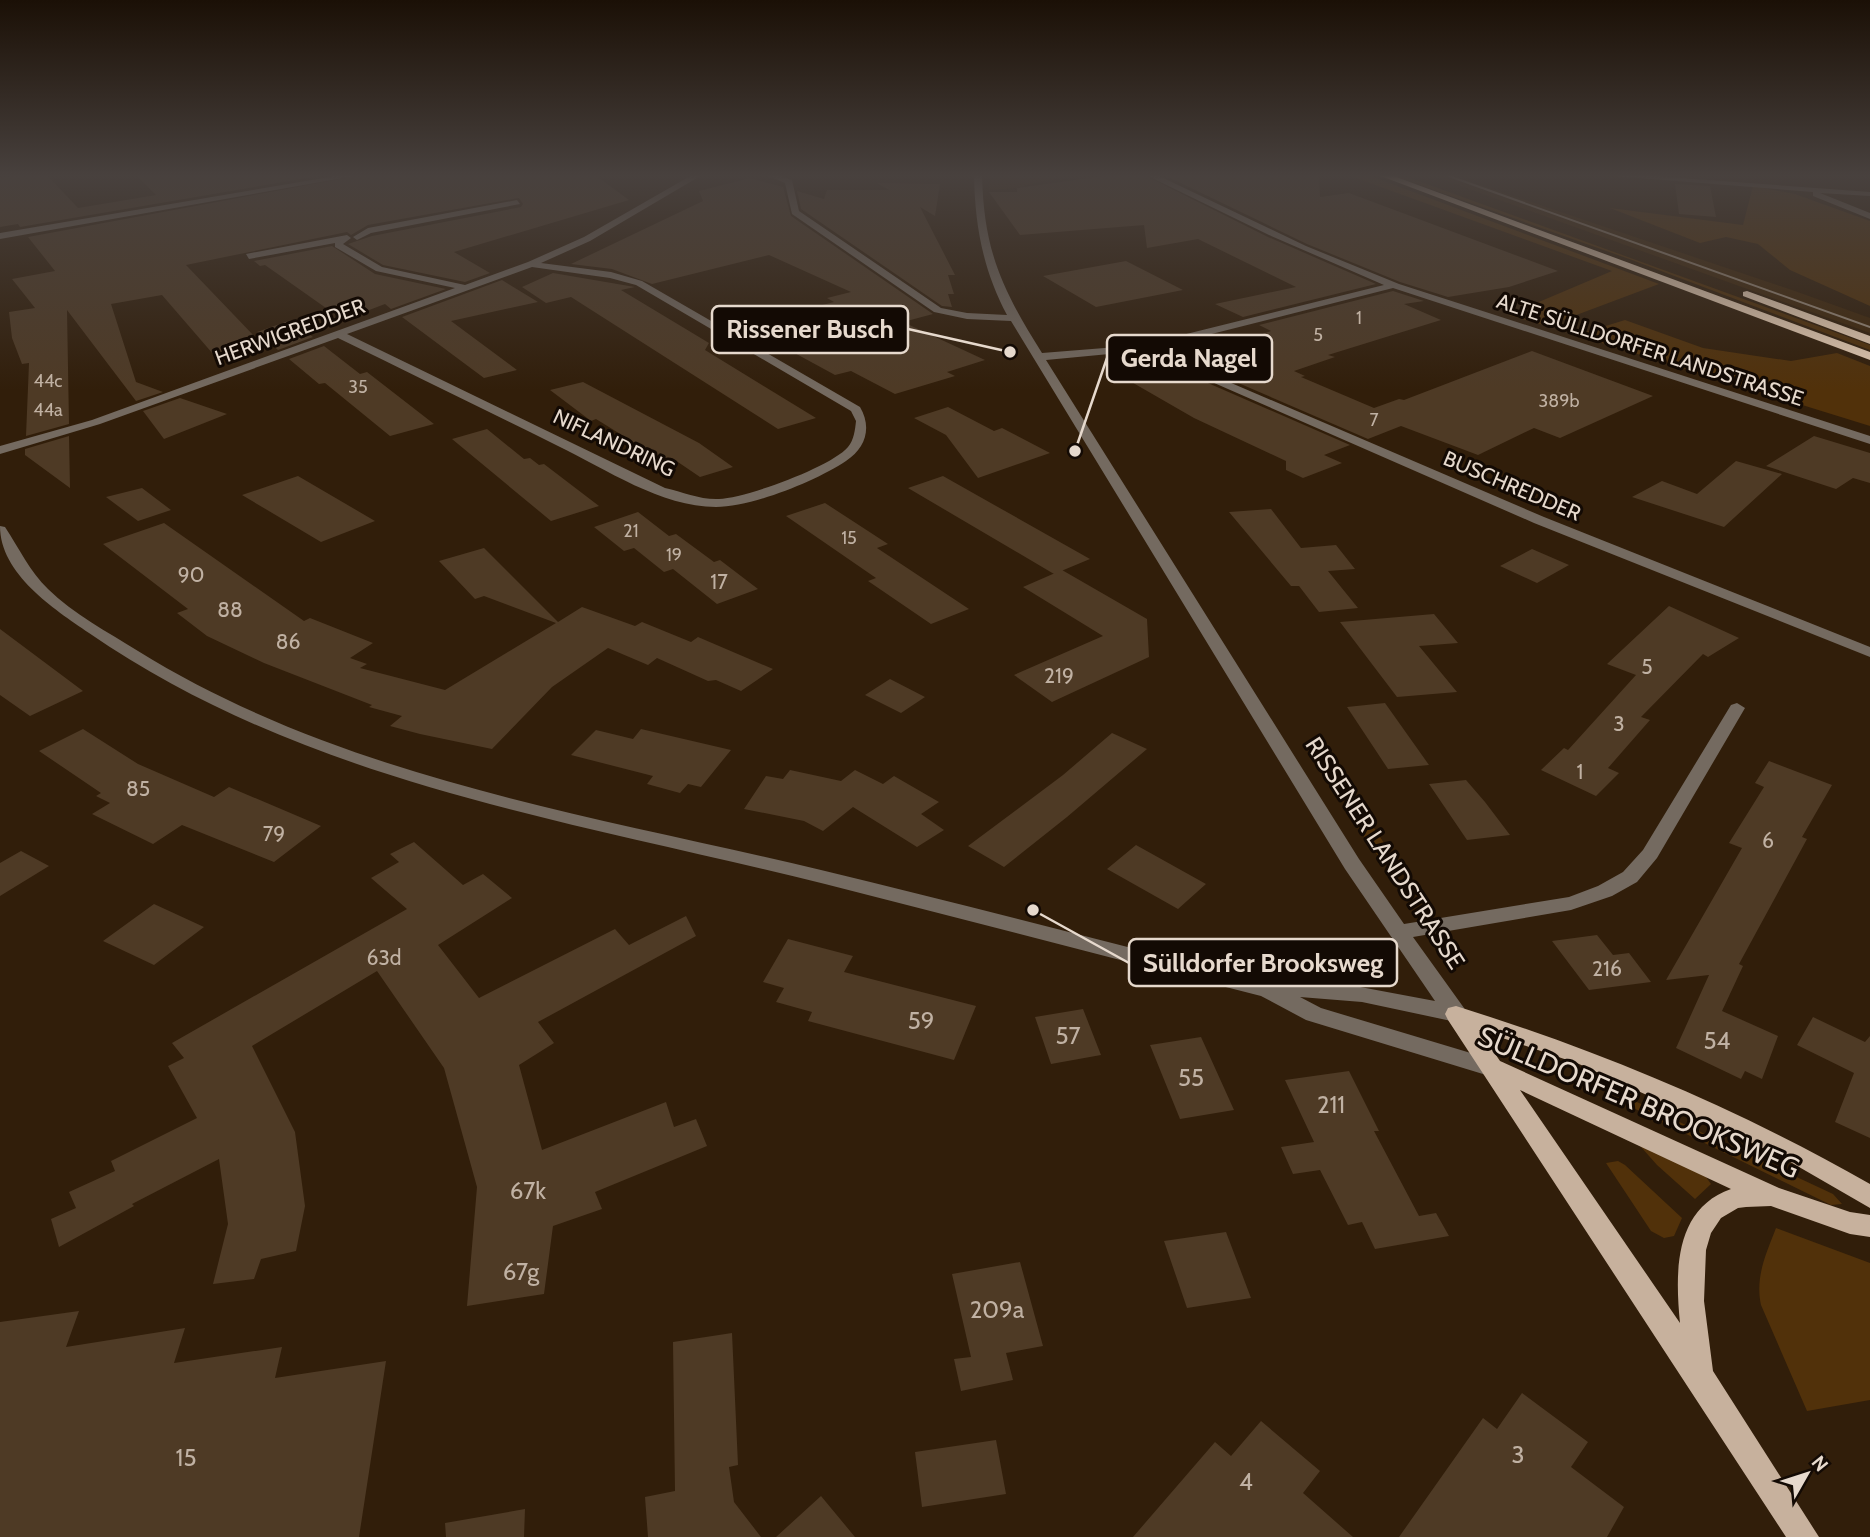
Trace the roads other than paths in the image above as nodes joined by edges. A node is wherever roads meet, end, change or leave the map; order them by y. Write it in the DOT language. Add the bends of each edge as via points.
graph roads {
  1 [pos="299,247"];
  2 [pos="343,247"];
  3 [pos="362,247"];
  4 [pos="570,247"];
  5 [pos="846,247"];
  6 [pos="984,247"];
  7 [pos="1302,247"];
  8 [pos="1575,247"];
  9 [pos="354,253"];
  10 [pos="249,256"];
  11 [pos="531,264"];
  12 [pos="1393,285"];
  13 [pos="467,288"];
  14 [pos="1735,290"];
  15 [pos="1014,318"];
  16 [pos="341,335"];
  17 [pos="1870,340"];
  18 [pos="1142,348"];
  19 [pos="1870,356"];
  20 [pos="1038,357"];
  21 [pos="1870,440"];
  22 [pos="0,450"];
  23 [pos="0,530"];
  24 [pos="1870,652"];
  25 [pos="1737,708"];
  26 [pos="1398,932"];
  27 [pos="1267,990"];
  28 [pos="1456,1014"];
  29 [pos="1496,1069"];
  30 [pos="1772,1196"];
  31 [pos="1870,1197"];
  32 [pos="1870,1226"];
  33 [pos="1699,1375"];
  34 [pos="1804,1537"];
  1 -- 10 [label="street"];
  2 -- 9 [label="street"];
  3 -- 9 [label="street"];
  4 -- 11 [label="street, HERWIGREDDER"];
  5 -- 15 [label="street" via="939,310"];
  6 -- 15 [label="street, RISSENER LANDSTRASSE" via="992,279"];
  7 -- 12 [label="street, ALTE SÜLLDORFER LANDSTRASSE"];
  8 -- 19 [label="highway"];
  9 -- 13 [label="street" via="379,269"];
  11 -- 13 [label="street, HERWIGREDDER"];
  11 -- 16 [label="street, NIFLANDRING" via="611,275 650,289 856,409 862,421 856,443 839,460 775,488 719,503 696,499 661,491"];
  12 -- 18 [label="street"];
  12 -- 21 [label="street, ALTE SÜLLDORFER LANDSTRASSE"];
  13 -- 16 [label="street, HERWIGREDDER"];
  14 -- 17 [label="highway"];
  15 -- 20 [label="street, RISSENER LANDSTRASSE"];
  16 -- 22 [label="street, HERWIGREDDER" via="96,422"];
  18 -- 20 [label="street"];
  18 -- 24 [label="street, BUSCHREDDER" via="1539,520"];
  20 -- 26 [label="street, RISSENER LANDSTRASSE"];
  23 -- 27 [label="street, SÜLLDORFER BROOKSWEG" via="41,592 119,647 207,697 334,750 447,787"];
  25 -- 26 [label="street" via="1650,854 1630,877 1570,903"];
  26 -- 28 [label="street, RISSENER LANDSTRASSE"];
  27 -- 28 [label="street, SÜLLDORFER BROOKSWEG" via="1313,987 1381,995"];
  27 -- 29 [label="street, SÜLLDORFER BROOKSWEG" via="1314,1014"];
  28 -- 29 [label="main road, RISSENER LANDSTRASSE"];
  28 -- 31 [label="main road, SÜLLDORFER BROOKSWEG" via="1587,1058 1788,1149"];
  29 -- 30 [label="main road, SÜLLDORFER BROOKSWEG"];
  29 -- 33 [label="main road, RISSENER LANDSTRASSE"];
  30 -- 32 [label="main road, SÜLLDORFER BROOKSWEG"];
  30 -- 33 [label="main road" via="1733,1199 1702,1223 1692,1251 1690,1289"];
  33 -- 34 [label="main road, RISSENER LANDSTRASSE"];
}
